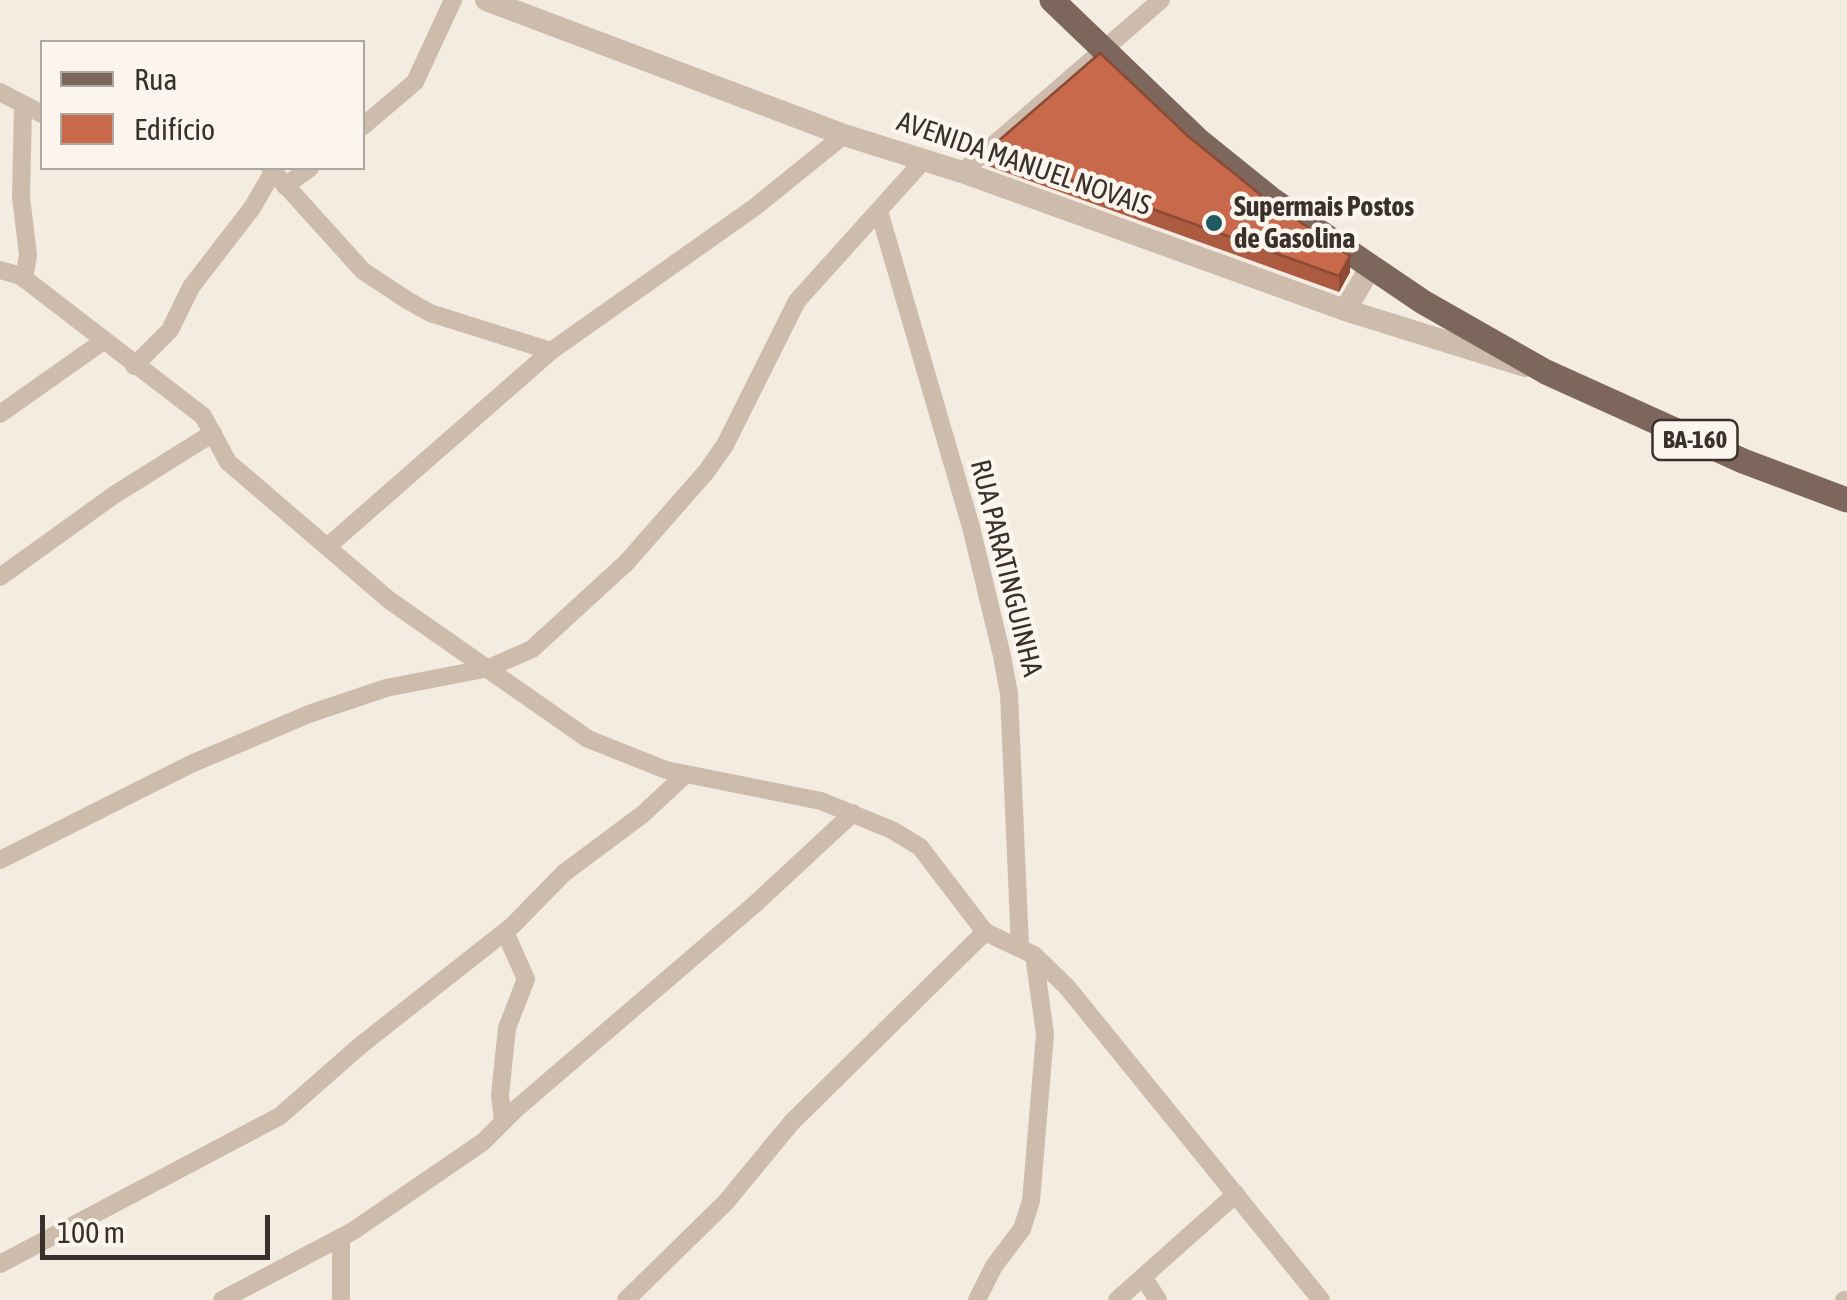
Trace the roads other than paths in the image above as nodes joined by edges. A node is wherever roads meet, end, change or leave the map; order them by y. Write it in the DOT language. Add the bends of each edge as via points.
graph roads {
  1 [pos="453,0"];
  2 [pos="486,0"];
  3 [pos="1052,0"];
  4 [pos="1161,0"];
  5 [pos="1100,49"];
  6 [pos="0,92"];
  7 [pos="23,106"];
  8 [pos="40,113"];
  9 [pos="365,125"];
  10 [pos="844,135"];
  11 [pos="924,160"];
  12 [pos="962,172"];
  13 [pos="276,175"];
  14 [pos="879,211"];
  15 [pos="1371,267"];
  16 [pos="0,270"];
  17 [pos="24,278"];
  18 [pos="1345,310"];
  19 [pos="1468,340"];
  20 [pos="102,342"];
  21 [pos="551,351"];
  22 [pos="134,366"];
  23 [pos="0,414"];
  24 [pos="213,433"];
  25 [pos="1847,500"];
  26 [pos="327,547"];
  27 [pos="0,577"];
  28 [pos="489,668"];
  29 [pos="684,775"];
  30 [pos="853,814"];
  31 [pos="0,860"];
  32 [pos="505,932"];
  33 [pos="985,932"];
  34 [pos="1027,951"];
  35 [pos="503,1121"];
  36 [pos="1236,1194"];
  37 [pos="341,1238"];
  38 [pos="0,1264"];
  39 [pos="1143,1277"];
  40 [pos="1317,1298"];
  41 [pos="222,1300"];
  42 [pos="341,1300"];
  43 [pos="626,1300"];
  44 [pos="977,1300"];
  45 [pos="1117,1300"];
  46 [pos="1158,1300"];
  1 -- 9 [label="street" via="414,82"];
  2 -- 10 [label="street, AVENIDA MANUEL NOVAIS"];
  3 -- 5 [label="main road, BA-160"];
  4 -- 5 [label="street"];
  5 -- 12 [label="street"];
  5 -- 15 [label="main road, BA-160" via="1271,199"];
  6 -- 7 [label="street"];
  7 -- 8 [label="street"];
  7 -- 17 [label="street"];
  10 -- 11 [label="street, AVENIDA MANUEL NOVAIS"];
  10 -- 21 [label="street" via="755,207"];
  11 -- 12 [label="street, AVENIDA MANUEL NOVAIS"];
  11 -- 14 [label="street"];
  12 -- 18 [label="street, AVENIDA MANUEL NOVAIS"];
  13 -- 21 [label="street" via="363,271 407,300"];
  13 -- 22 [label="street" via="191,288 170,330"];
  14 -- 28 [label="street" via="796,301 706,472 590,600 532,649"];
  14 -- 34 [label="street, RUA PARATINGUINHA" via="971,527 1004,667"];
  15 -- 18 [label="street"];
  15 -- 19 [label="main road, BA-160"];
  16 -- 17 [label="street"];
  17 -- 20 [label="street"];
  18 -- 19 [label="street, AVENIDA MANUEL NOVAIS"];
  19 -- 25 [label="main road, BA-160"];
  20 -- 22 [label="street"];
  20 -- 23 [label="street"];
  21 -- 26 [label="street"];
  22 -- 24 [label="street" via="203,416"];
  24 -- 26 [label="street" via="228,462"];
  24 -- 27 [label="street"];
  26 -- 28 [label="street"];
  28 -- 29 [label="street" via="599,746"];
  28 -- 31 [label="street" via="386,688 308,714 190,764"];
  29 -- 30 [label="street" via="809,798"];
  29 -- 32 [label="street" via="564,873"];
  30 -- 33 [label="street" via="920,847"];
  30 -- 35 [label="street"];
  32 -- 35 [label="street" via="526,980 507,1028"];
  32 -- 38 [label="street" via="260,1130"];
  33 -- 34 [label="street"];
  33 -- 43 [label="street" via="792,1122 726,1202"];
  34 -- 36 [label="street" via="1067,986"];
  34 -- 44 [label="street, RUA PARATINGUINHA" via="1045,1034 1031,1201 1022,1230"];
  35 -- 37 [label="street" via="484,1142"];
  36 -- 39 [label="street"];
  36 -- 40 [label="street"];
  37 -- 41 [label="street"];
  37 -- 42 [label="street"];
  39 -- 45 [label="street"];
  39 -- 46 [label="street"];
}
